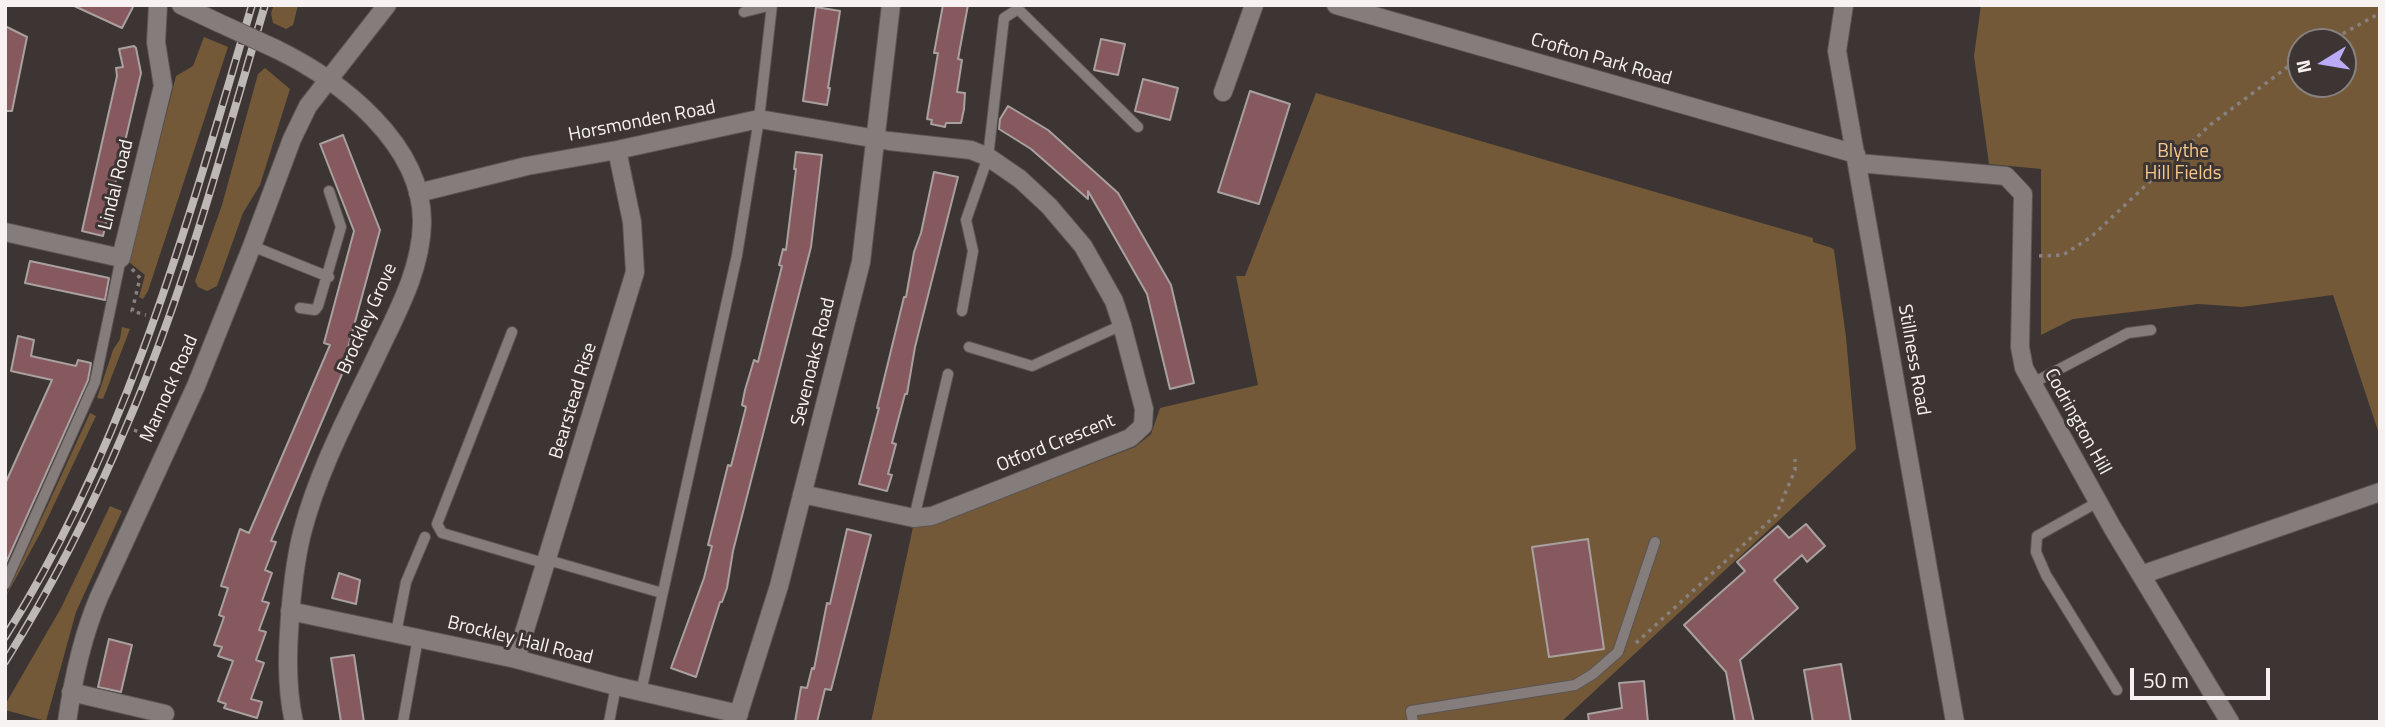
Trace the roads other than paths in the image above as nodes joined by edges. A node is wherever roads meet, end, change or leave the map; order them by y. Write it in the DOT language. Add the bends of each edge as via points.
graph roads {
  1 [pos="158,5"];
  2 [pos="181,5"];
  3 [pos="387,5"];
  4 [pos="891,5"];
  5 [pos="1254,5"];
  6 [pos="1336,5"];
  7 [pos="1844,5"];
  8 [pos="744,12"];
  9 [pos="329,79"];
  10 [pos="1223,92"];
  11 [pos="759,119"];
  12 [pos="1138,127"];
  13 [pos="875,139"];
  14 [pos="617,150"];
  15 [pos="988,157"];
  16 [pos="1857,158"];
  17 [pos="328,191"];
  18 [pos="418,193"];
  19 [pos="5,232"];
  20 [pos="253,246"];
  21 [pos="121,258"];
  22 [pos="328,277"];
  23 [pos="300,308"];
  24 [pos="962,311"];
  25 [pos="1122,325"];
  26 [pos="2151,330"];
  27 [pos="512,332"];
  28 [pos="969,347"];
  29 [pos="948,374"];
  30 [pos="2031,384"];
  31 [pos="2380,492"];
  32 [pos="802,494"];
  33 [pos="2098,502"];
  34 [pos="914,518"];
  35 [pos="425,537"];
  36 [pos="1655,542"];
  37 [pos="547,562"];
  38 [pos="2141,575"];
  39 [pos="5,584"];
  40 [pos="662,593"];
  41 [pos="290,611"];
  42 [pos="396,633"];
  43 [pos="418,638"];
  44 [pos="516,659"];
  45 [pos="616,686"];
  46 [pos="2117,690"];
  47 [pos="71,692"];
  48 [pos="641,692"];
  49 [pos="165,714"];
  50 [pos="738,718"];
  51 [pos="67,722"];
  52 [pos="294,722"];
  53 [pos="403,722"];
  54 [pos="609,722"];
  55 [pos="1413,722"];
  56 [pos="1955,722"];
  57 [pos="2230,722"];
  1 -- 21 [label="street, Lindal Road" via="156,43 163,86"];
  2 -- 9 [label="street, Brockley Grove, bridge"];
  3 -- 9 [label="street"];
  4 -- 13 [label="street, Sevenoaks Road"];
  5 -- 10 [label="street"];
  6 -- 16 [label="street, Crofton Park Road"];
  7 -- 16 [label="street, Stillness Road" via="1838,51"];
  8 -- 11 [label="lane" via="772,5"];
  9 -- 18 [label="street, Brockley Grove" via="384,130 406,159"];
  9 -- 20 [label="street, Marnock Road" via="308,106 292,139"];
  11 -- 13 [label="street, Horsmonden Road"];
  11 -- 14 [label="street, Horsmonden Road"];
  11 -- 40 [label="lane" via="737,255"];
  12 -- 15 [label="lane" via="1018,9 1004,18"];
  13 -- 15 [label="street, Otford Crescent" via="971,150"];
  13 -- 32 [label="street, Sevenoaks Road" via="861,262"];
  14 -- 18 [label="street, Horsmonden Road"];
  14 -- 37 [label="street, Bearstead Rise" via="632,222 635,272"];
  15 -- 24 [label="lane" via="966,220 974,251"];
  15 -- 25 [label="street, Otford Crescent" via="1049,205 1083,246"];
  16 -- 30 [label="street, Codrington Hill" via="2006,176 2023,194 2021,347"];
  16 -- 56 [label="street, Stillness Road"];
  17 -- 22 [label="lane" via="341,227"];
  18 -- 41 [label="street, Brockley Grove" via="422,220 419,253 314,498 297,556"];
  19 -- 21 [label="street, Lindal Road"];
  20 -- 22 [label="lane"];
  20 -- 47 [label="street, Marnock Road" via="196,386 86,627"];
  21 -- 39 [label="lane" via="95,382"];
  22 -- 23 [label="lane" via="315,310"];
  25 -- 28 [label="lane" via="1032,366"];
  25 -- 34 [label="street, Otford Crescent" via="1144,409 1143,426 1130,438 932,516"];
  26 -- 30 [label="lane" via="2128,333"];
  27 -- 37 [label="lane" via="437,524 442,533"];
  29 -- 34 [label="lane"];
  30 -- 33 [label="street, Codrington Hill"];
  31 -- 38 [label="street"];
  32 -- 34 [label="street, Otford Crescent"];
  32 -- 50 [label="street, Sevenoaks Road"];
  33 -- 38 [label="street, Codrington Hill"];
  33 -- 46 [label="lane" via="2037,536 2036,552"];
  35 -- 42 [label="lane" via="406,582"];
  36 -- 55 [label="lane" via="1618,652 1593,674 1575,685 1411,711"];
  37 -- 40 [label="lane"];
  37 -- 44 [label="street, Bearstead Rise"];
  38 -- 57 [label="street, Codrington Hill"];
  40 -- 48 [label="lane"];
  41 -- 42 [label="street, Brockley Hall Road"];
  41 -- 52 [label="street, Brockley Grove" via="288,675"];
  42 -- 43 [label="street, Brockley Hall Road"];
  43 -- 44 [label="street, Brockley Hall Road"];
  43 -- 53 [label="lane"];
  44 -- 45 [label="street, Brockley Hall Road"];
  45 -- 48 [label="street, Brockley Hall Road"];
  45 -- 54 [label="lane"];
  47 -- 49 [label="street"];
  47 -- 51 [label="street, Marnock Road"];
  48 -- 50 [label="street, Brockley Hall Road"];
}
